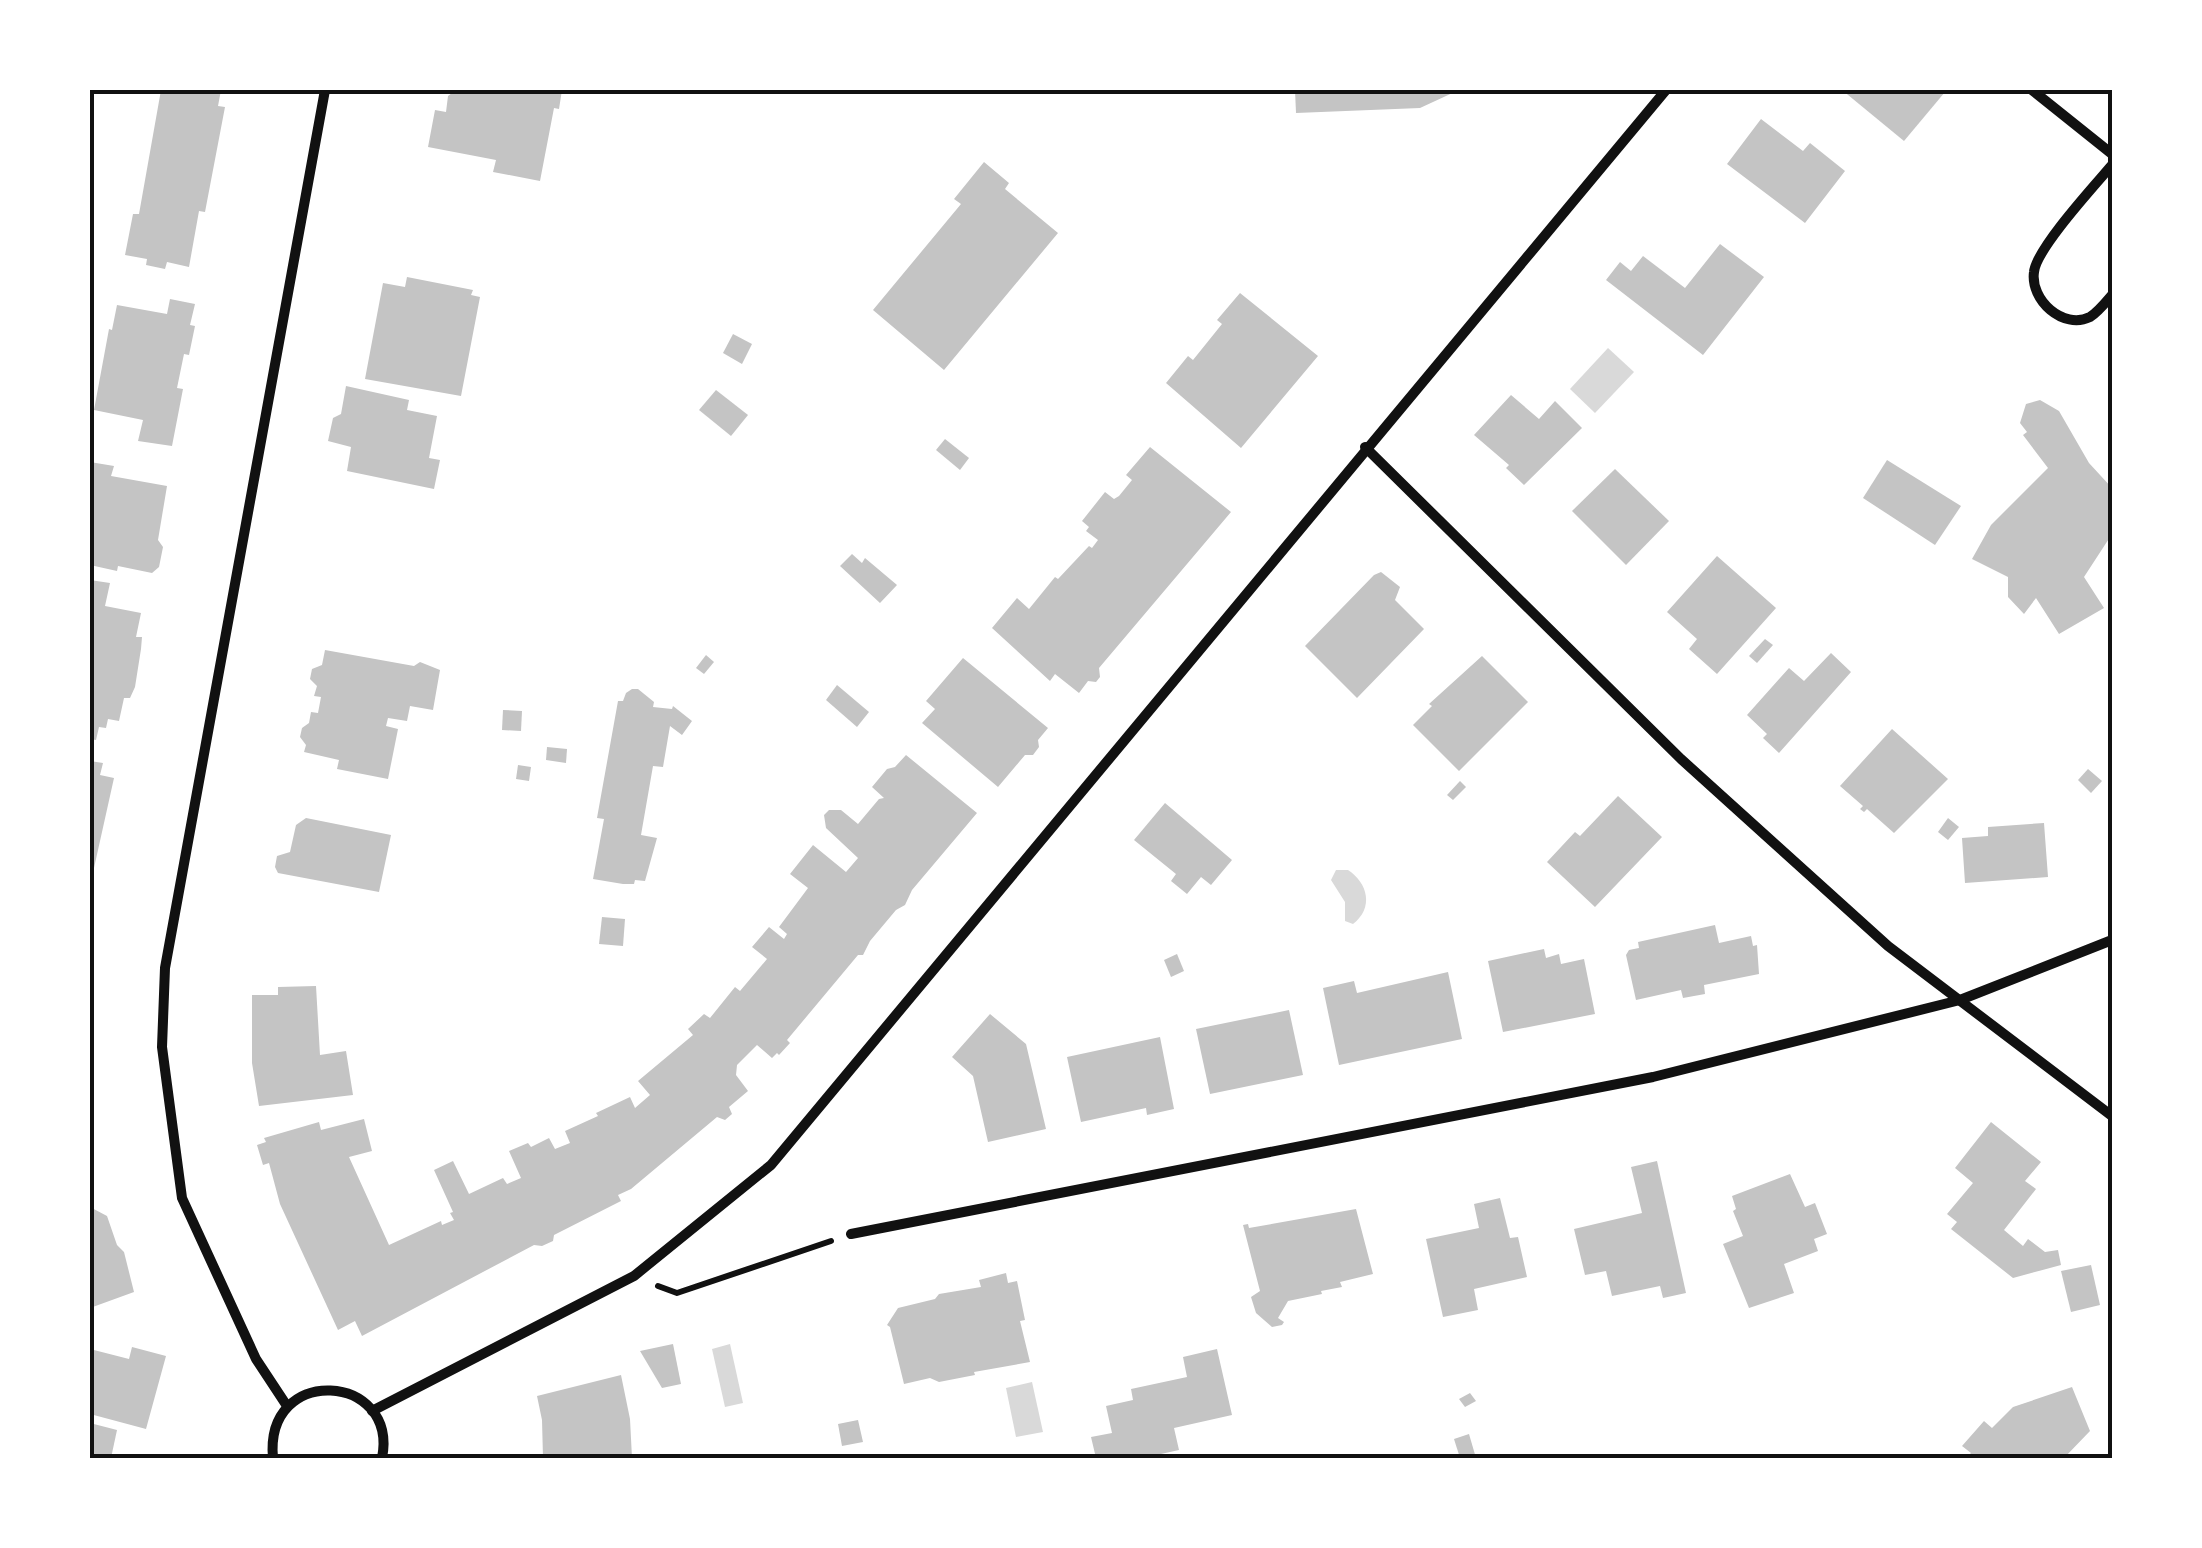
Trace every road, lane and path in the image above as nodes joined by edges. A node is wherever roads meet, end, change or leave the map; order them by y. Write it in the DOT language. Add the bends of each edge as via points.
graph roads {
  1 [pos="324,90"];
  2 [pos="1666,90"];
  3 [pos="2032,90"];
  4 [pos="2112,154"];
  5 [pos="2112,165"];
  6 [pos="2112,295"];
  7 [pos="1366,448"];
  8 [pos="2112,940"];
  9 [pos="1960,1000"];
  10 [pos="2112,1116"];
  11 [pos="851,1234"];
  12 [pos="634,1276"];
  13 [pos="287,1406"];
  14 [pos="372,1411"];
  15 [pos="272,1458"];
  16 [pos="382,1458"];
  1 -- 13 [label="street" via="164,968 162,1047 182,1198 256,1359"];
  2 -- 7 [label="street"];
  3 -- 4 [label="street"];
  5 -- 6 [label="street" via="2042,252 2034,272 2039,297 2070,321 2090,316"];
  7 -- 9 [label="street" via="1681,759 1888,946"];
  7 -- 12 [label="street" via="771,1165"];
  8 -- 9 [label="street"];
  9 -- 10 [label="street"];
  9 -- 11 [label="street" via="1653,1077"];
  11 -- 12 [label="path" via="677,1293"];
  12 -- 14 [label="street"];
  13 -- 14 [label="street" via="322,1389 340,1390"];
  13 -- 15 [label="street" via="276,1422"];
  14 -- 16 [label="street" via="381,1428"];
}
